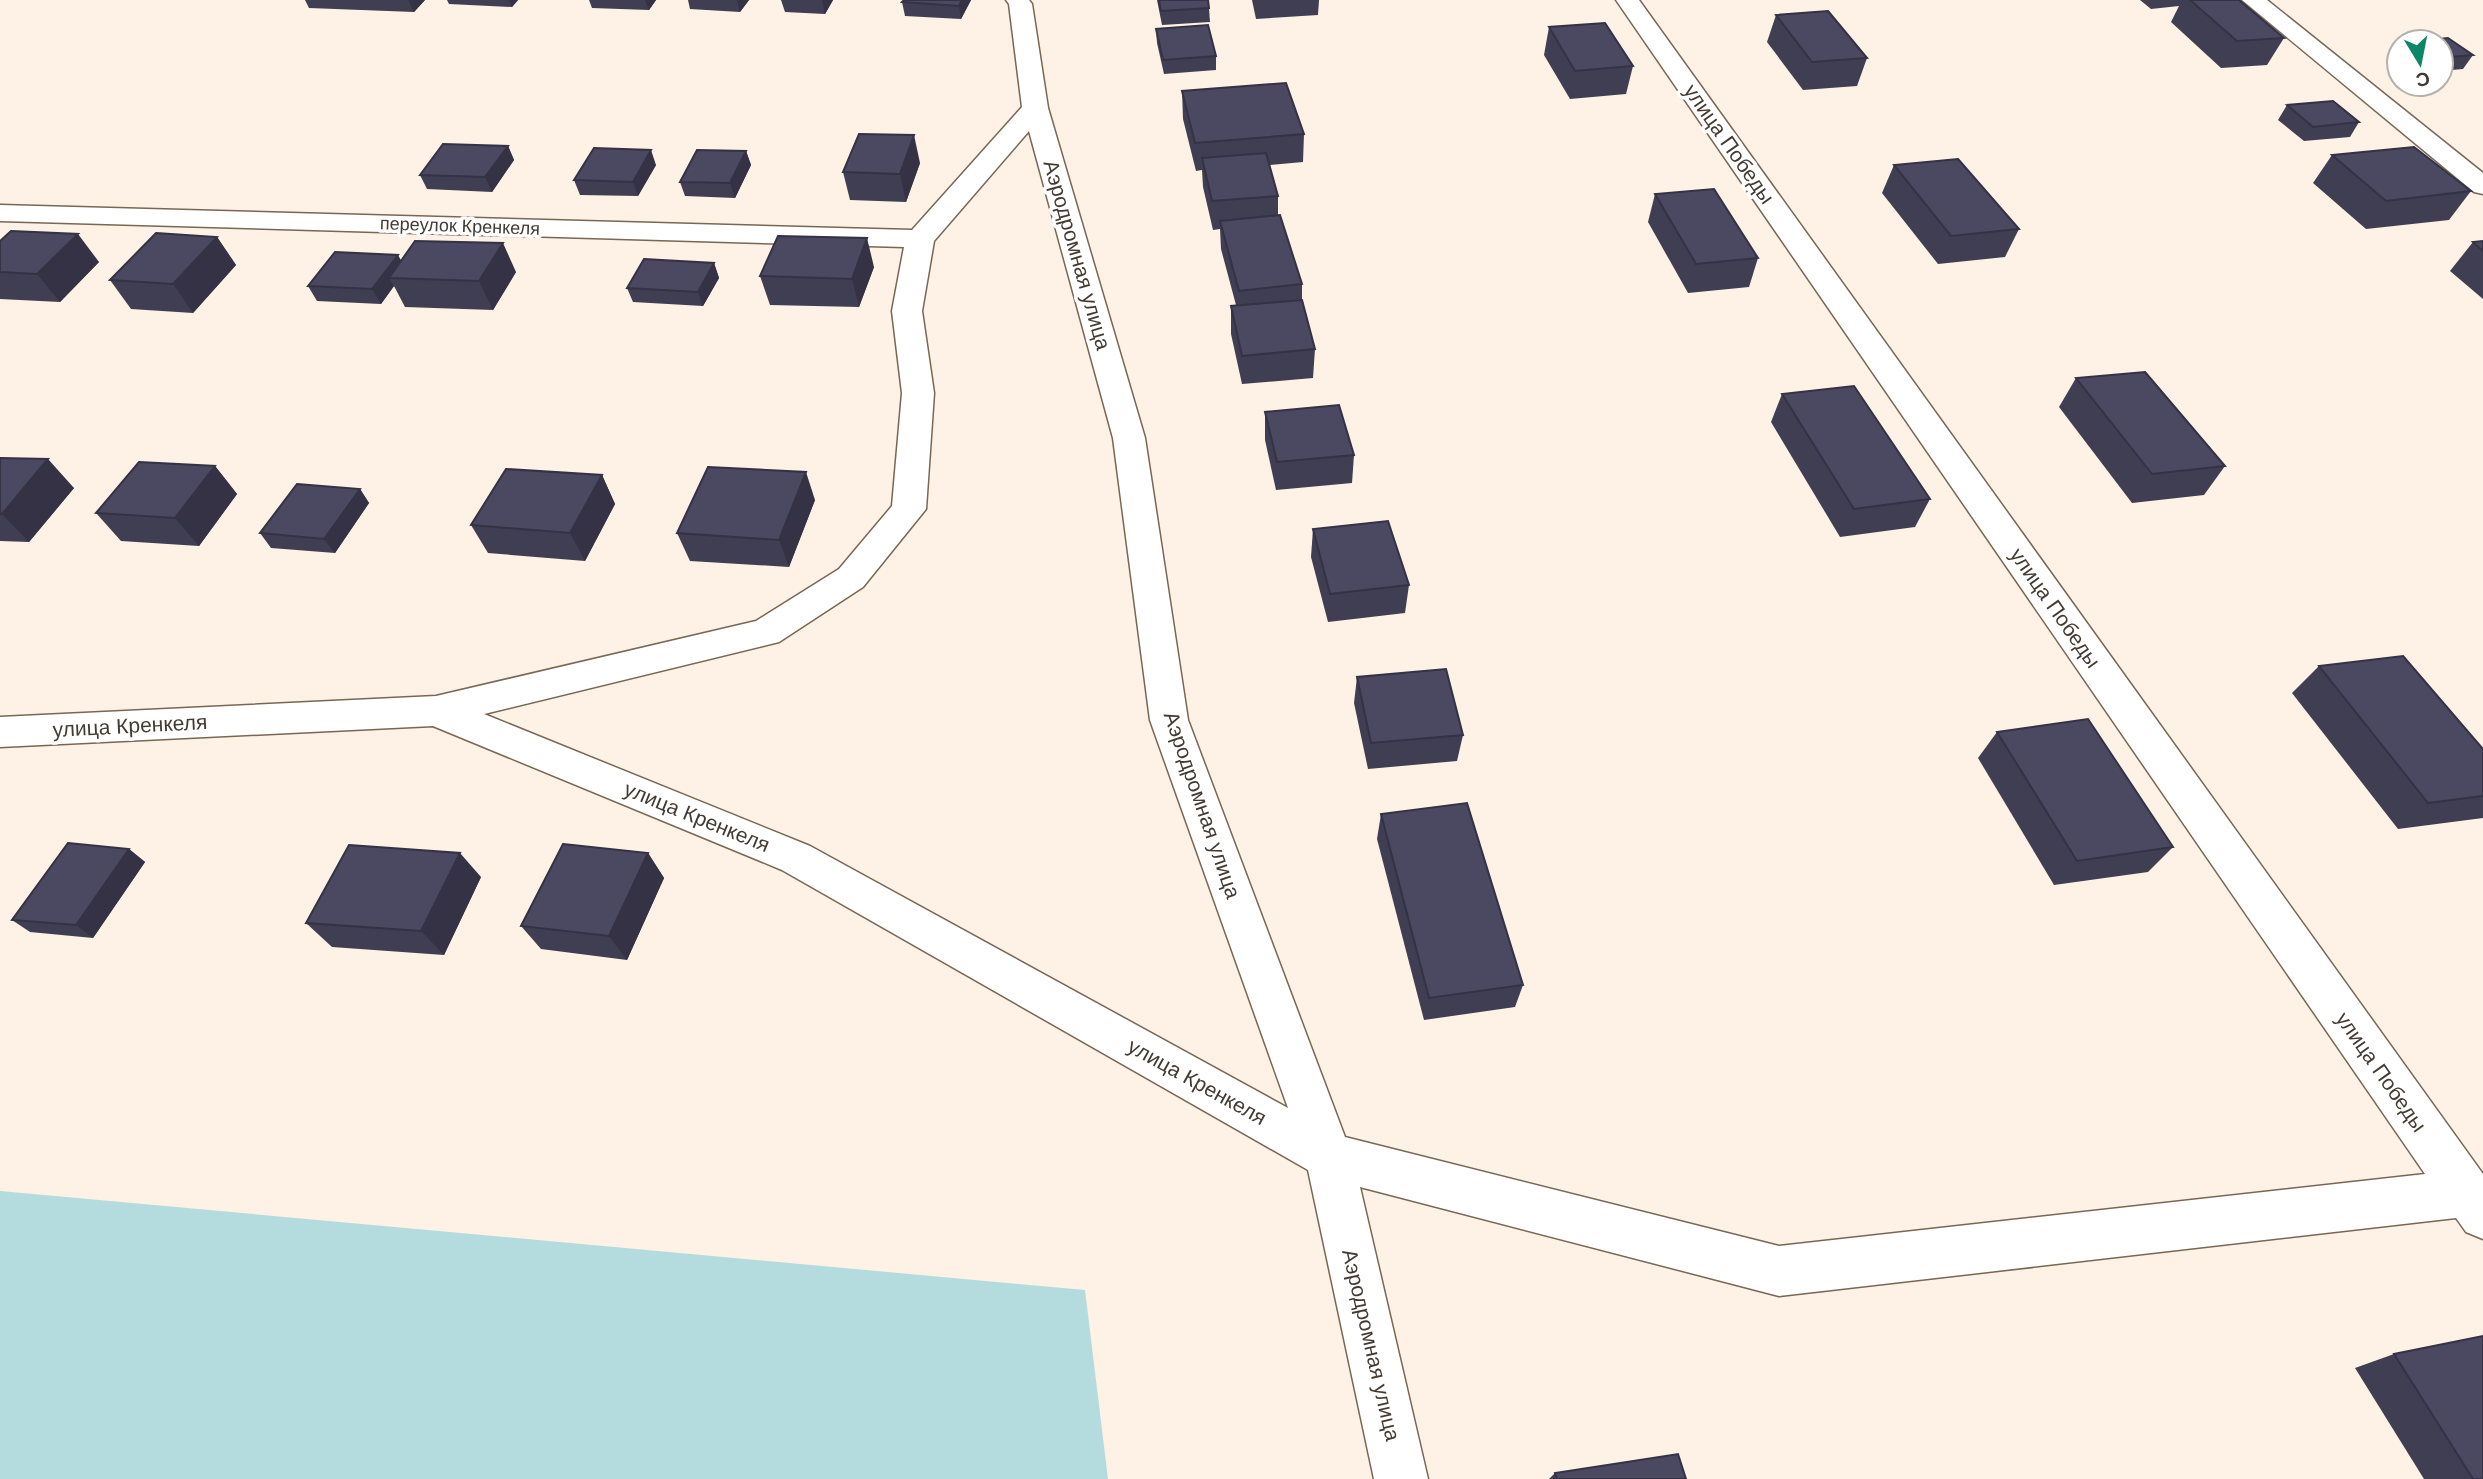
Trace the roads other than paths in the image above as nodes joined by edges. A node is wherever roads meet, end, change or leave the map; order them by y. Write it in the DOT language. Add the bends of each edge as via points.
graph roads {
  1 [pos="1017,0"];
  2 [pos="1628,0"];
  3 [pos="2253,0"];
  4 [pos="1035,108"];
  5 [pos="2483,186"];
  6 [pos="0,213"];
  7 [pos="920,239"];
  8 [pos="436,711"];
  9 [pos="0,732"];
  10 [pos="1329,1156"];
  11 [pos="2475,1204"];
  12 [pos="1401,1479"];
  1 -- 4 [label="street, Аэродромная улица"];
  2 -- 11 [label="street, улица Победы"];
  3 -- 5 [label="street"];
  4 -- 7 [label="street"];
  4 -- 10 [label="street, Аэродромная улица" via="1129,438 1169,720"];
  6 -- 7 [label="street, переулок Кренкеля"];
  7 -- 8 [label="street" via="907,311 918,393 909,509 851,578 766,632"];
  8 -- 9 [label="street, улица Кренкеля"];
  8 -- 10 [label="street, улица Кренкеля" via="796,858"];
  10 -- 11 [label="street, улица Кренкеля" via="1779,1271"];
  10 -- 12 [label="street, Аэродромная улица"];
}
